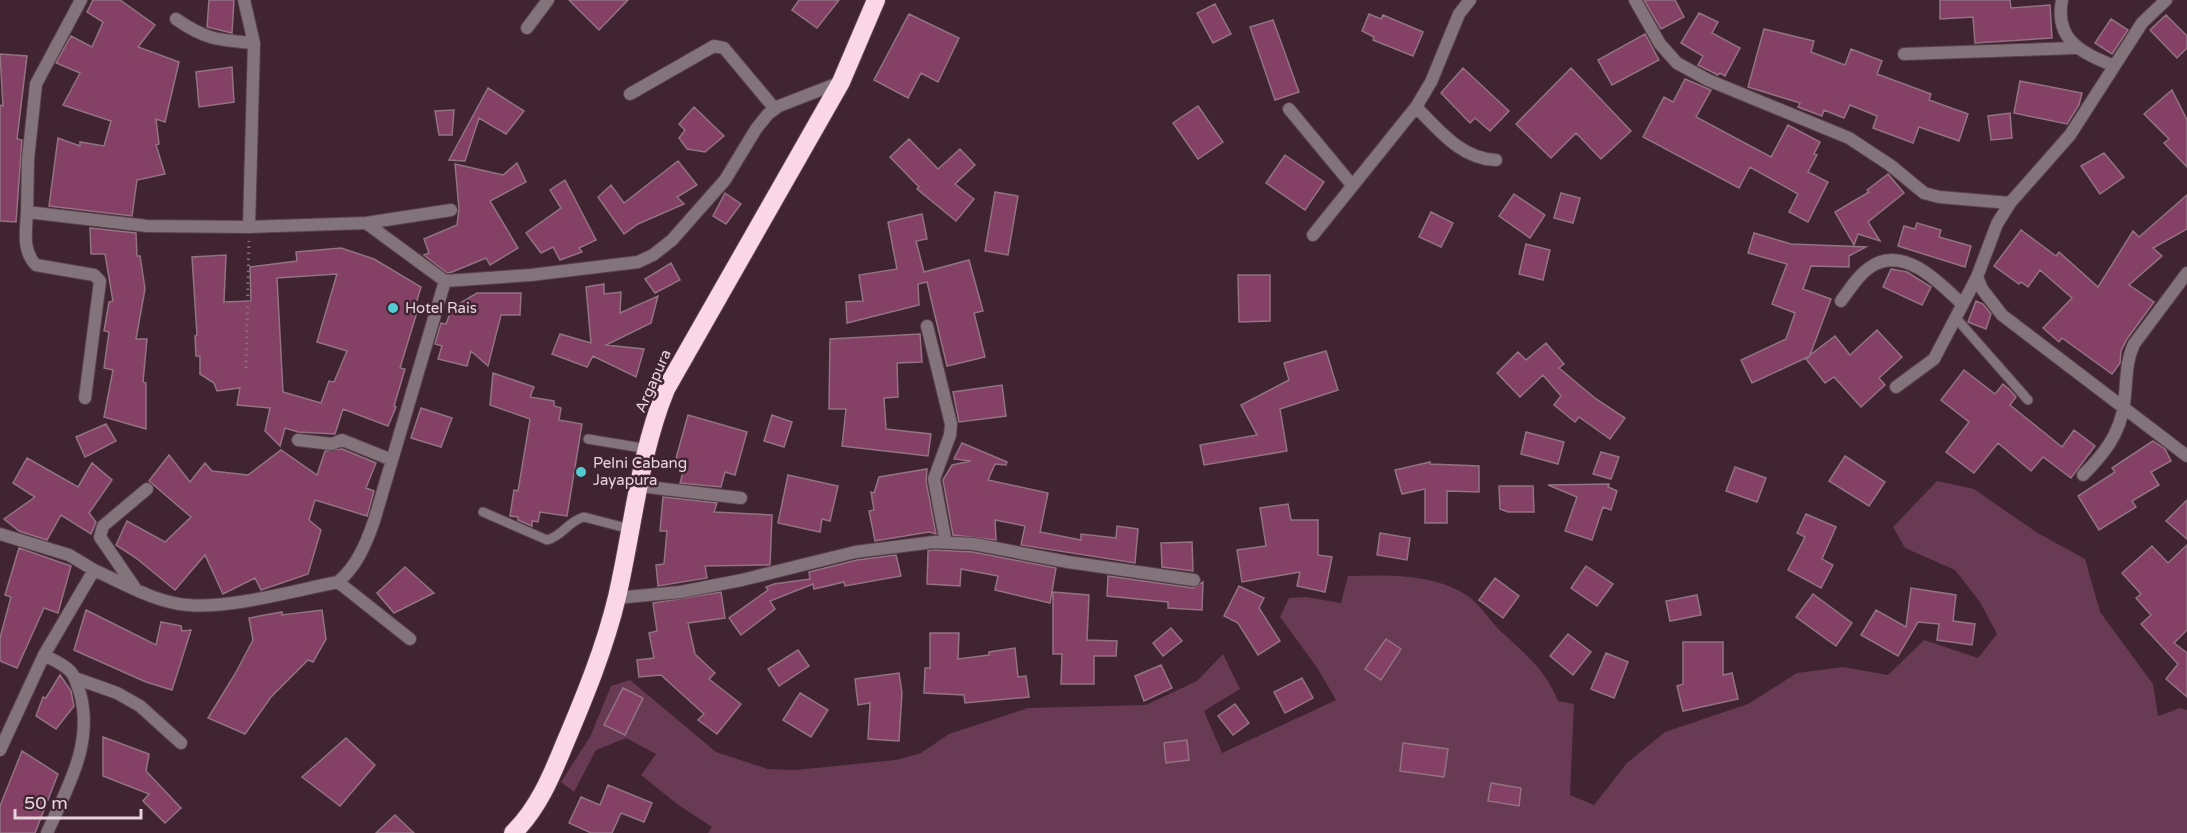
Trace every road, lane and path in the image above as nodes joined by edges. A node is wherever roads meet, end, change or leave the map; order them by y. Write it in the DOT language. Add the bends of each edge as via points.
graph roads {
  1 [pos="81,0"];
  2 [pos="244,0"];
  3 [pos="548,0"];
  4 [pos="876,0"];
  5 [pos="1470,0"];
  6 [pos="1635,0"];
  7 [pos="2062,0"];
  8 [pos="2166,0"];
  9 [pos="176,19"];
  10 [pos="527,28"];
  11 [pos="254,43"];
  12 [pos="2075,48"];
  13 [pos="1904,54"];
  14 [pos="2114,66"];
  15 [pos="841,82"];
  16 [pos="630,94"];
  17 [pos="1416,107"];
  18 [pos="1289,109"];
  19 [pos="775,110"];
  20 [pos="1496,160"];
  21 [pos="1352,185"];
  22 [pos="2010,203"];
  23 [pos="451,210"];
  24 [pos="27,212"];
  25 [pos="366,223"];
  26 [pos="249,227"];
  27 [pos="1313,235"];
  28 [pos="2187,273"];
  29 [pos="1977,277"];
  30 [pos="445,281"];
  31 [pos="1841,301"];
  32 [pos="1962,304"];
  33 [pos="1955,317"];
  34 [pos="927,326"];
  35 [pos="246,368"];
  36 [pos="1896,387"];
  37 [pos="85,398"];
  38 [pos="2028,400"];
  39 [pos="2124,405"];
  40 [pos="588,439"];
  41 [pos="298,440"];
  42 [pos="648,449"];
  43 [pos="2187,456"];
  44 [pos="392,460"];
  45 [pos="2084,475"];
  46 [pos="639,486"];
  47 [pos="147,489"];
  48 [pos="741,498"];
  49 [pos="483,512"];
  50 [pos="630,529"];
  51 [pos="0,534"];
  52 [pos="946,543"];
  53 [pos="94,570"];
  54 [pos="1194,580"];
  55 [pos="338,582"];
  56 [pos="135,589"];
  57 [pos="616,598"];
  58 [pos="410,639"];
  59 [pos="44,655"];
  60 [pos="75,678"];
  61 [pos="181,743"];
  62 [pos="0,750"];
  63 [pos="47,833"];
  64 [pos="513,833"];
  1 -- 24 [label="street" via="36,84"];
  2 -- 11 [label="street"];
  3 -- 10 [label="street"];
  4 -- 15 [label="highway, Argapura"];
  5 -- 17 [label="street" via="1459,14 1431,82"];
  6 -- 22 [label="street" via="1660,44 1677,63 1708,80 1849,138 1924,193"];
  7 -- 12 [label="street" via="2066,32"];
  8 -- 14 [label="street" via="2142,23"];
  9 -- 11 [label="street" via="197,34"];
  11 -- 26 [label="street"];
  12 -- 13 [label="street"];
  12 -- 14 [label="street"];
  14 -- 22 [label="street" via="2070,135"];
  15 -- 19 [label="street"];
  15 -- 42 [label="highway, Argapura" via="678,364 654,418"];
  16 -- 19 [label="street" via="714,46 724,48"];
  17 -- 20 [label="street" via="1465,152"];
  17 -- 21 [label="street"];
  18 -- 21 [label="street"];
  19 -- 30 [label="street" via="756,129 725,180 672,240 653,255 638,262"];
  21 -- 27 [label="street"];
  22 -- 29 [label="street" via="1997,224"];
  23 -- 25 [label="street"];
  24 -- 26 [label="street" via="147,226"];
  24 -- 37 [label="street" via="25,244 29,259 36,265 94,275 100,280"];
  25 -- 26 [label="street"];
  25 -- 30 [label="street"];
  26 -- 35 [label="path"];
  28 -- 39 [label="street" via="2134,344 2128,357"];
  29 -- 32 [label="street"];
  29 -- 39 [label="street" via="2002,315"];
  30 -- 44 [label="street"];
  31 -- 32 [label="street" via="1874,264 1890,261 1932,276"];
  32 -- 33 [label="street"];
  33 -- 36 [label="street" via="1934,359"];
  33 -- 38 [label="lane"];
  34 -- 52 [label="street" via="951,424 934,479"];
  39 -- 43 [label="street"];
  39 -- 45 [label="street" via="2106,451"];
  40 -- 42 [label="lane"];
  41 -- 44 [label="street" via="332,444 342,440"];
  42 -- 46 [label="highway, Argapura"];
  44 -- 55 [label="street" via="364,550"];
  46 -- 48 [label="street"];
  46 -- 50 [label="highway, Argapura"];
  47 -- 56 [label="street" via="103,526 100,537"];
  49 -- 50 [label="lane" via="547,540 558,537 567,526 584,517"];
  50 -- 57 [label="highway, Argapura"];
  51 -- 53 [label="street" via="69,555"];
  52 -- 54 [label="street" via="974,544"];
  52 -- 57 [label="street" via="855,552 680,592"];
  53 -- 56 [label="street"];
  53 -- 59 [label="street"];
  55 -- 56 [label="street" via="251,599 188,605"];
  55 -- 58 [label="street"];
  57 -- 64 [label="highway, Argapura" via="599,653 548,783"];
  59 -- 60 [label="street" via="64,666"];
  59 -- 62 [label="street"];
  60 -- 61 [label="street" via="140,706"];
  60 -- 63 [label="street" via="86,714 85,730 73,775"];
}
